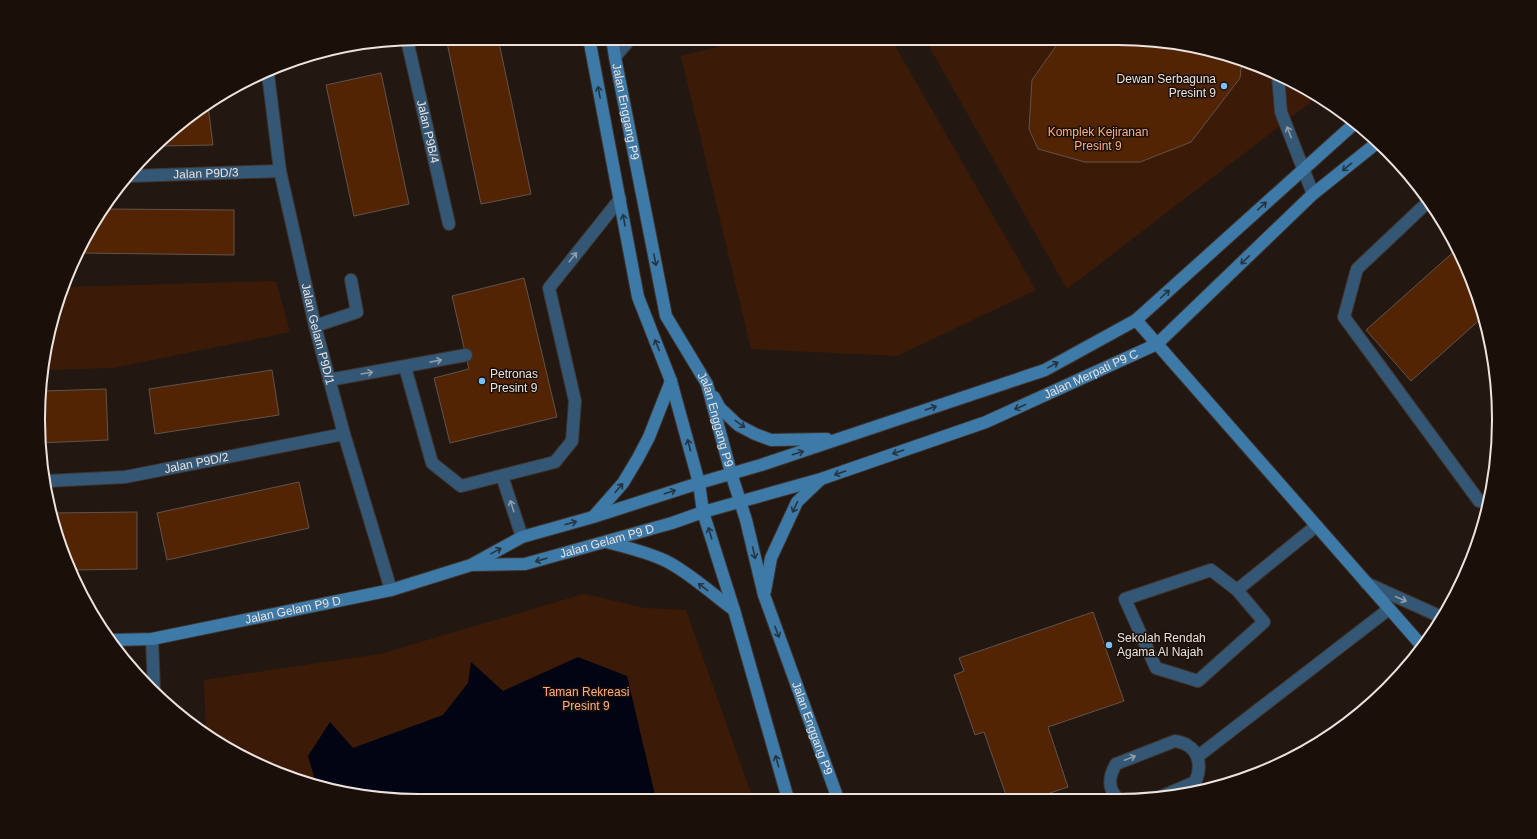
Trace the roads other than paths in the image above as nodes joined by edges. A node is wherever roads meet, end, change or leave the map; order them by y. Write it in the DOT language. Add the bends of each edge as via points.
graph roads {
  1 [pos="408,45"];
  2 [pos="590,45"];
  3 [pos="613,45"];
  4 [pos="625,45"];
  5 [pos="615,57"];
  6 [pos="268,77"];
  7 [pos="1278,82"];
  8 [pos="1351,127"];
  9 [pos="1373,146"];
  10 [pos="1303,169"];
  11 [pos="280,171"];
  12 [pos="136,176"];
  13 [pos="1313,194"];
  14 [pos="620,199"];
  15 [pos="1425,206"];
  16 [pos="449,224"];
  17 [pos="351,280"];
  18 [pos="1136,320"];
  19 [pos="315,326"];
  20 [pos="1157,344"];
  21 [pos="466,355"];
  22 [pos="405,367"];
  23 [pos="329,380"];
  24 [pos="671,381"];
  25 [pos="707,384"];
  26 [pos="344,434"];
  27 [pos="841,439"];
  28 [pos="732,473"];
  29 [pos="502,476"];
  30 [pos="821,479"];
  31 [pos="50,482"];
  32 [pos="699,483"];
  33 [pos="741,501"];
  34 [pos="1483,501"];
  35 [pos="703,512"];
  36 [pos="593,517"];
  37 [pos="1316,526"];
  38 [pos="522,537"];
  39 [pos="605,542"];
  40 [pos="471,566"];
  41 [pos="1366,583"];
  42 [pos="391,590"];
  43 [pos="1238,590"];
  44 [pos="764,595"];
  45 [pos="1389,609"];
  46 [pos="734,610"];
  47 [pos="1437,615"];
  48 [pos="152,638"];
  49 [pos="117,640"];
  50 [pos="1419,642"];
  51 [pos="154,683"];
  52 [pos="1197,757"];
  53 [pos="1179,789"];
  54 [pos="787,794"];
  55 [pos="836,794"];
  56 [pos="1111,794"];
  1 -- 16 [label="street, Jalan P9B/4"];
  14 -- 2 [label="street, Jalan Enggang P9, one-way"];
  3 -- 5 [label="street, Jalan Enggang P9"];
  4 -- 5 [label="street"];
  5 -- 25 [label="street, Jalan Enggang P9, one-way" via="666,316"];
  6 -- 11 [label="street, Jalan Gelam P9D/1"];
  10 -- 7 [label="street, one-way" via="1281,112"];
  8 -- 10 [label="street, Jalan Merpati P9 C"];
  9 -- 13 [label="street, Jalan Merpati P9 C, one-way"];
  10 -- 13 [label="street"];
  18 -- 10 [label="street, Jalan Merpati P9 C, one-way"];
  11 -- 12 [label="street, Jalan P9D/3"];
  11 -- 19 [label="street, Jalan Gelam P9D/1"];
  13 -- 20 [label="street, Jalan Merpati P9 C, one-way"];
  24 -- 14 [label="street, Jalan Enggang P9, one-way" via="638,297"];
  29 -- 14 [label="street, one-way" via="555,462 572,441 575,401 549,288"];
  15 -- 34 [label="street" via="1357,269 1344,317 1479,501"];
  17 -- 19 [label="street" via="357,312"];
  18 -- 20 [label="street"];
  27 -- 18 [label="street, Jalan Merpati P9 C, one-way" via="1045,370"];
  19 -- 23 [label="street, Jalan Gelam P9D/1"];
  20 -- 30 [label="street, Jalan Merpati P9 C, one-way" via="986,422"];
  20 -- 37 [label="street"];
  22 -- 21 [label="street, one-way"];
  23 -- 22 [label="street, one-way"];
  22 -- 29 [label="street" via="432,463 461,486"];
  23 -- 26 [label="street, Jalan Gelam P9D/1"];
  32 -- 24 [label="street, Jalan Enggang P9, one-way"];
  36 -- 24 [label="street, one-way" via="623,483 638,458 649,438"];
  25 -- 27 [label="street, one-way" via="720,408 738,424 755,434 771,440"];
  25 -- 28 [label="street, Jalan Enggang P9"];
  26 -- 31 [label="street, Jalan P9D/2" via="125,477"];
  26 -- 42 [label="street, Jalan Gelam P9D/1"];
  28 -- 27 [label="street, Jalan Merpati P9 C, one-way"];
  28 -- 32 [label="street"];
  28 -- 33 [label="street, Jalan Enggang P9"];
  38 -- 29 [label="street, one-way"];
  30 -- 33 [label="street, Jalan Merpati P9 C"];
  30 -- 44 [label="street, one-way" via="797,502 771,558"];
  32 -- 35 [label="street, Jalan Enggang P9"];
  36 -- 32 [label="street, Jalan Gelam P9 D, one-way"];
  33 -- 35 [label="street, Jalan Gelam P9 D"];
  33 -- 44 [label="street, Jalan Enggang P9, one-way"];
  35 -- 39 [label="street, Jalan Gelam P9 D"];
  46 -- 35 [label="street, Jalan Enggang P9, one-way"];
  38 -- 36 [label="street, Jalan Gelam P9 D, one-way"];
  37 -- 41 [label="street"];
  37 -- 43 [label="street"];
  40 -- 38 [label="street, Jalan Gelam P9 D, one-way"];
  39 -- 40 [label="street, Jalan Gelam P9 D, one-way" via="525,564"];
  46 -- 39 [label="street, one-way" via="666,562 630,548"];
  40 -- 42 [label="street, Jalan Gelam P9 D"];
  41 -- 45 [label="street"];
  41 -- 47 [label="street, one-way"];
  42 -- 48 [label="street, Jalan Gelam P9 D"];
  43 -- 43 [label="street" via="1264,622 1198,681 1156,668 1125,599 1211,570"];
  44 -- 55 [label="street, Jalan Enggang P9, one-way"];
  45 -- 50 [label="street"];
  45 -- 52 [label="street"];
  54 -- 46 [label="street, Jalan Enggang P9, one-way"];
  48 -- 49 [label="street, Jalan Gelam P9 D"];
  48 -- 51 [label="street"];
  52 -- 53 [label="street" via="1200,765 1195,782"];
  56 -- 52 [label="street, one-way" via="1110,779 1116,764 1175,741 1188,746"];
}
